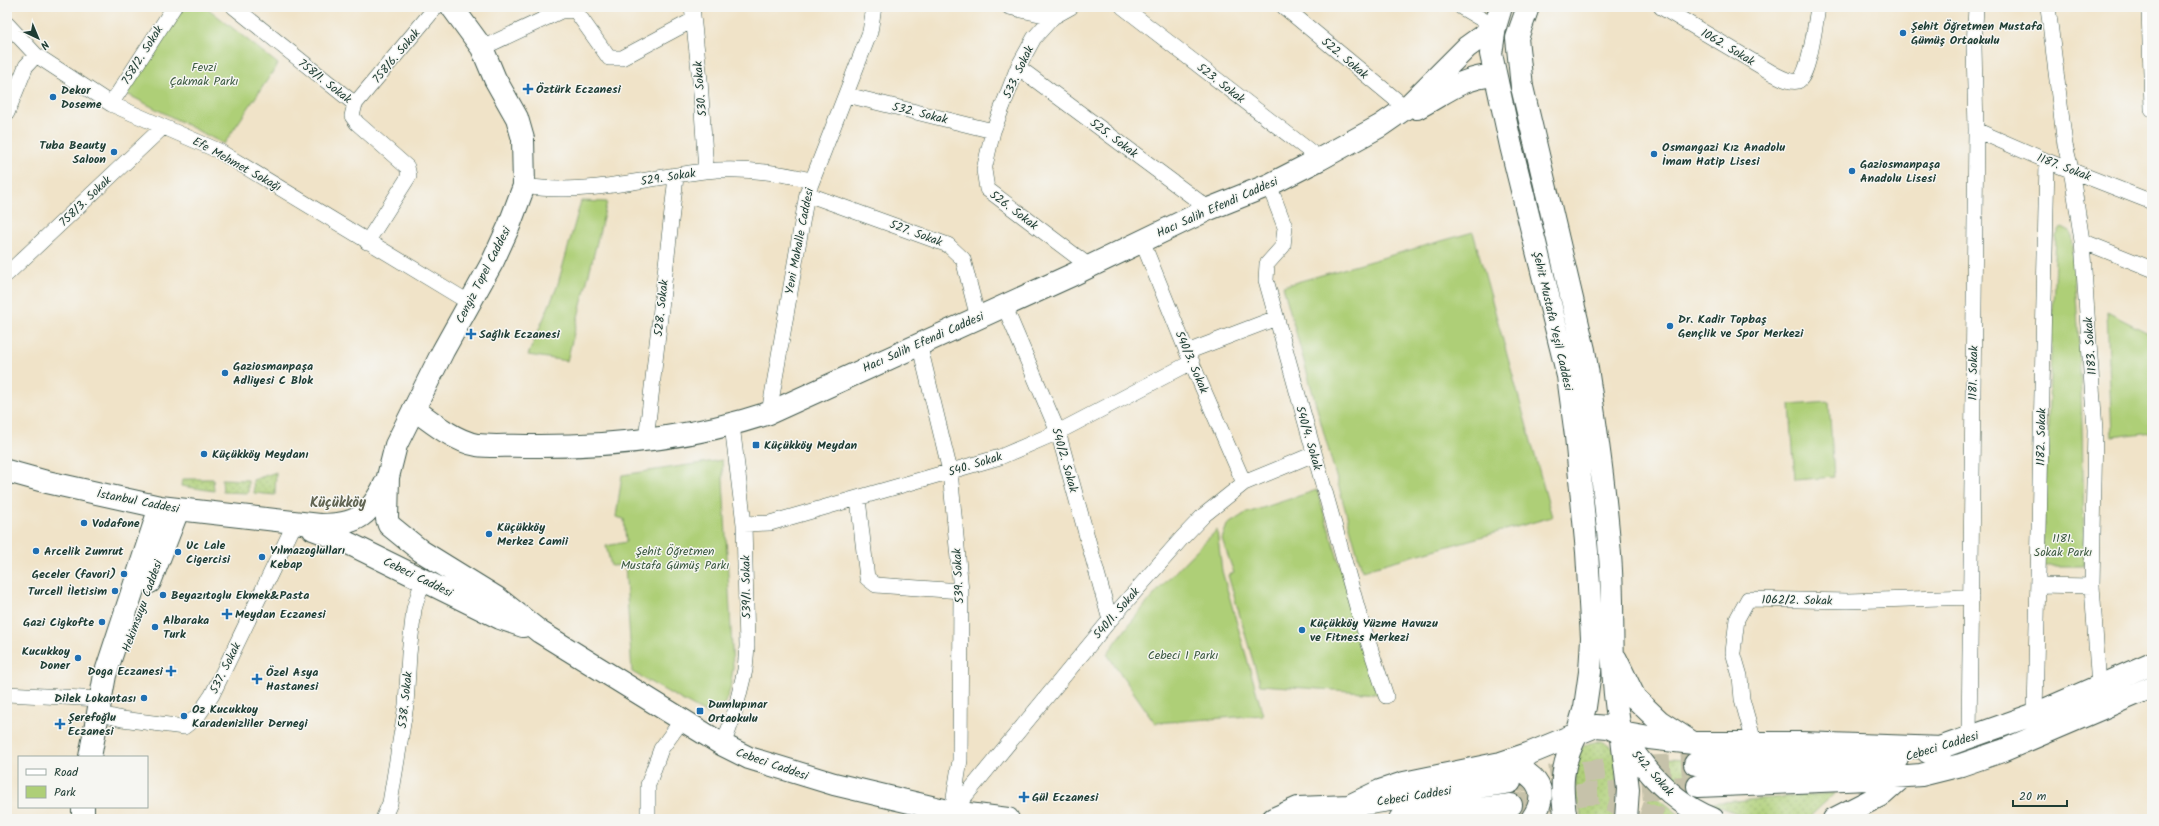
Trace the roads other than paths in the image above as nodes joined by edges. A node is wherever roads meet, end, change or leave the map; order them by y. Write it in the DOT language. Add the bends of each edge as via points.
graph roads {
  1 [pos="234,7"];
  2 [pos="436,7"];
  3 [pos="874,7"];
  4 [pos="1009,7"];
  5 [pos="1071,7"];
  6 [pos="1123,7"];
  7 [pos="1284,7"];
  8 [pos="1461,7"];
  9 [pos="1528,7"];
  10 [pos="1661,7"];
  11 [pos="1818,7"];
  12 [pos="1976,7"];
  13 [pos="2048,7"];
  14 [pos="2148,7"];
  15 [pos="167,10"];
  16 [pos="459,10"];
  17 [pos="693,14"];
  18 [pos="1054,17"];
  19 [pos="1498,17"];
  20 [pos="7,24"];
  21 [pos="482,48"];
  22 [pos="36,55"];
  23 [pos="1018,67"];
  24 [pos="1495,75"];
  25 [pos="847,95"];
  26 [pos="111,104"];
  27 [pos="355,104"];
  28 [pos="1406,108"];
  29 [pos="2152,109"];
  30 [pos="7,113"];
  31 [pos="162,128"];
  32 [pos="1976,130"];
  33 [pos="993,131"];
  34 [pos="1320,160"];
  35 [pos="2047,161"];
  36 [pos="2071,169"];
  37 [pos="706,171"];
  38 [pos="676,177"];
  39 [pos="1269,185"];
  40 [pos="524,186"];
  41 [pos="809,187"];
  42 [pos="2152,202"];
  43 [pos="1209,209"];
  44 [pos="1142,241"];
  45 [pos="2082,241"];
  46 [pos="367,242"];
  47 [pos="1089,266"];
  48 [pos="2152,269"];
  49 [pos="7,274"];
  50 [pos="470,303"];
  51 [pos="1004,305"];
  52 [pos="978,318"];
  53 [pos="1276,318"];
  54 [pos="919,343"];
  55 [pos="1190,357"];
  56 [pos="414,409"];
  57 [pos="769,413"];
  58 [pos="732,425"];
  59 [pos="1058,432"];
  60 [pos="646,440"];
  61 [pos="1314,454"];
  62 [pos="7,471"];
  63 [pos="950,471"];
  64 [pos="388,477"];
  65 [pos="1244,483"];
  66 [pos="858,499"];
  67 [pos="169,509"];
  68 [pos="295,523"];
  69 [pos="744,524"];
  70 [pos="447,567"];
  71 [pos="423,579"];
  72 [pos="2038,585"];
  73 [pos="2092,586"];
  74 [pos="960,591"];
  75 [pos="1971,596"];
  76 [pos="1110,620"];
  77 [pos="540,632"];
  78 [pos="1612,650"];
  79 [pos="2152,663"];
  80 [pos="2099,687"];
  81 [pos="2152,687"];
  82 [pos="7,694"];
  83 [pos="1386,696"];
  84 [pos="99,706"];
  85 [pos="2035,714"];
  86 [pos="682,720"];
  87 [pos="1621,733"];
  88 [pos="1577,734"];
  89 [pos="1969,739"];
  90 [pos="1754,742"];
  91 [pos="1692,743"];
  92 [pos="723,745"];
  93 [pos="1943,748"];
  94 [pos="90,756"];
  95 [pos="1695,764"];
  96 [pos="1505,772"];
  97 [pos="1902,777"];
  98 [pos="1698,786"];
  99 [pos="1510,805"];
  100 [pos="83,808"];
  101 [pos="949,816"];
  102 [pos="1842,817"];
  103 [pos="82,819"];
  104 [pos="382,819"];
  105 [pos="648,819"];
  106 [pos="1008,819"];
  107 [pos="1273,819"];
  108 [pos="1400,819"];
  109 [pos="1532,819"];
  110 [pos="1566,819"];
  111 [pos="1626,819"];
  112 [pos="1713,819"];
  1 -- 27 [label="street, 758/1. Sokak"];
  2 -- 27 [label="street, 758/6. Sokak"];
  3 -- 25 [label="street, Yeni Mahalle Caddesi" via="870,32"];
  4 -- 18 [label="street"];
  5 -- 18 [label="street, 533. Sokak"];
  6 -- 34 [label="street, 523. Sokak"];
  7 -- 28 [label="street, 522. Sokak"];
  8 -- 19 [label="street"];
  9 -- 78 [label="main road, Şehit Mustafa Yeşil Caddesi" via="1517,38 1522,87 1584,350 1610,554"];
  10 -- 11 [label="street, 1062. Sokak" via="1774,74 1797,81 1803,78 1807,67"];
  12 -- 32 [label="street, 1181. Sokak"];
  13 -- 36 [label="street, 1183. Sokak" via="2065,145"];
  14 -- 29 [label="street"];
  15 -- 26 [label="street, 758/2. Sokak"];
  16 -- 21 [label="main road, Cengiz Topel Caddesi"];
  17 -- 21 [label="street" via="622,58 609,58 575,10 561,11"];
  17 -- 37 [label="street, 530. Sokak"];
  18 -- 23 [label="street, 533. Sokak" via="1034,38"];
  19 -- 24 [label="main road, Şehit Mustafa Yeşil Caddesi" via="1491,54"];
  19 -- 28 [label="main road"];
  20 -- 22 [label="street, Efe Mehmet Sokağı"];
  21 -- 40 [label="main road, Cengiz Topel Caddesi" via="517,118 523,139"];
  22 -- 26 [label="street, Efe Mehmet Sokağı"];
  22 -- 30 [label="street" via="26,66"];
  23 -- 33 [label="street, 533. Sokak"];
  23 -- 43 [label="street, 525. Sokak"];
  24 -- 28 [label="main road" via="1474,77 1417,108"];
  24 -- 88 [label="main road, Şehit Mustafa Yeşil Caddesi" via="1568,376 1576,436 1592,638 1585,707"];
  25 -- 33 [label="street, 532. Sokak"];
  25 -- 41 [label="street, Yeni Mahalle Caddesi"];
  26 -- 31 [label="street, Efe Mehmet Sokağı"];
  27 -- 46 [label="street, 758/1. Sokak" via="352,110 354,120 407,168 409,176"];
  28 -- 34 [label="main road, Hacı Salih Efendi Caddesi"];
  31 -- 46 [label="street, Efe Mehmet Sokağı" via="219,151"];
  31 -- 49 [label="street, 758/3. Sokak"];
  32 -- 35 [label="street, 1187. Sokak"];
  32 -- 75 [label="street, 1181. Sokak"];
  33 -- 47 [label="street, 526. Sokak" via="984,170 987,189"];
  34 -- 39 [label="main road, Hacı Salih Efendi Caddesi"];
  35 -- 36 [label="street, 1187. Sokak"];
  35 -- 72 [label="street, 1182. Sokak"];
  36 -- 42 [label="street, 1187. Sokak"];
  36 -- 45 [label="street, 1183. Sokak"];
  37 -- 38 [label="street, 529. Sokak"];
  37 -- 41 [label="street, 529. Sokak" via="754,170 786,174"];
  38 -- 40 [label="street, 529. Sokak" via="589,189 541,189"];
  38 -- 60 [label="street, 528. Sokak"];
  39 -- 43 [label="main road, Hacı Salih Efendi Caddesi"];
  39 -- 53 [label="street, 540/4. Sokak" via="1285,227 1283,246 1267,264 1266,280"];
  40 -- 50 [label="main road, Cengiz Topel Caddesi" via="493,261"];
  41 -- 52 [label="street, 527. Sokak" via="948,245 963,259"];
  41 -- 57 [label="street, Yeni Mahalle Caddesi"];
  43 -- 44 [label="main road, Hacı Salih Efendi Caddesi"];
  44 -- 47 [label="main road, Hacı Salih Efendi Caddesi"];
  44 -- 55 [label="street, 540/3. Sokak"];
  45 -- 48 [label="street"];
  45 -- 73 [label="street, 1183. Sokak" via="2096,430"];
  46 -- 50 [label="street, Efe Mehmet Sokağı"];
  47 -- 51 [label="main road, Hacı Salih Efendi Caddesi"];
  50 -- 56 [label="main road, Cengiz Topel Caddesi"];
  51 -- 52 [label="main road, Hacı Salih Efendi Caddesi"];
  51 -- 59 [label="street, 540/2. Sokak"];
  52 -- 54 [label="main road, Hacı Salih Efendi Caddesi"];
  53 -- 55 [label="street, 540. Sokak"];
  53 -- 61 [label="street, 540/4. Sokak"];
  54 -- 57 [label="main road, Hacı Salih Efendi Caddesi"];
  54 -- 63 [label="street, 539. Sokak"];
  55 -- 59 [label="street, 540. Sokak"];
  55 -- 65 [label="street, 540/3. Sokak"];
  56 -- 60 [label="main road, Hacı Salih Efendi Caddesi" via="459,438 476,445 562,446"];
  56 -- 64 [label="main road, Cengiz Topel Caddesi" via="396,445"];
  57 -- 58 [label="main road, Hacı Salih Efendi Caddesi"];
  58 -- 60 [label="main road, Hacı Salih Efendi Caddesi"];
  58 -- 69 [label="street, 539/1. Sokak"];
  59 -- 63 [label="street, 540. Sokak" via="1000,457"];
  59 -- 76 [label="street, 540/2. Sokak"];
  61 -- 65 [label="street, 540/1. Sokak"];
  61 -- 83 [label="street, 540/4. Sokak" via="1359,614"];
  62 -- 67 [label="main road, İstanbul Caddesi"];
  63 -- 66 [label="street, 540. Sokak"];
  63 -- 74 [label="street, 539. Sokak"];
  64 -- 68 [label="main road" via="377,501 367,513 353,521 339,525"];
  64 -- 70 [label="main road, Cebeci Caddesi" via="389,525 402,537"];
  65 -- 76 [label="street, 540/1. Sokak" via="1226,496 1182,538"];
  66 -- 69 [label="street, 540. Sokak" via="770,523"];
  66 -- 74 [label="street" via="867,578 876,585"];
  67 -- 68 [label="main road, İstanbul Caddesi"];
  67 -- 84 [label="main road, Hekimsuyu Caddesi" via="105,675"];
  68 -- 71 [label="main road, Cebeci Caddesi" via="342,540"];
  68 -- 84 [label="street, 537. Sokak" via="212,695 198,718 184,727 129,720"];
  69 -- 92 [label="street, 539/1. Sokak" via="747,646 734,715"];
  70 -- 71 [label="main road" via="431,568"];
  70 -- 77 [label="main road, Cebeci Caddesi" via="497,598"];
  71 -- 77 [label="main road, Cebeci Caddesi" via="500,618"];
  71 -- 104 [label="street, 538. Sokak" via="414,609 406,705 391,796"];
  72 -- 73 [label="street"];
  72 -- 85 [label="street, 1182. Sokak"];
  73 -- 80 [label="street, 1183. Sokak"];
  74 -- 101 [label="street, 539. Sokak" via="960,760"];
  75 -- 89 [label="street, 1181. Sokak"];
  75 -- 90 [label="street, 1062/2. Sokak" via="1848,601 1748,599 1737,619 1733,652"];
  76 -- 101 [label="street, 540/1. Sokak"];
  77 -- 86 [label="main road, Cebeci Caddesi"];
  78 -- 87 [label="main road, Şehit Mustafa Yeşil Caddesi" via="1613,690"];
  78 -- 91 [label="main road" via="1636,698 1659,721"];
  79 -- 80 [label="main road, Cebeci Caddesi"];
  80 -- 85 [label="main road, Cebeci Caddesi"];
  81 -- 97 [label="main road, Cebeci Caddesi" via="2002,751 1961,765"];
  82 -- 84 [label="street, 537. Sokak"];
  84 -- 94 [label="main road, Hekimsuyu Caddesi"];
  85 -- 89 [label="main road, Cebeci Caddesi"];
  86 -- 92 [label="main road, Cebeci Caddesi"];
  86 -- 105 [label="street" via="661,749 648,785"];
  87 -- 88 [label="main road" via="1608,727 1596,726"];
  87 -- 91 [label="main road"];
  87 -- 111 [label="main road, Şehit Mustafa Yeşil Caddesi" via="1628,789"];
  87 -- 112 [label="main road, 542. Sokak" via="1636,757 1668,791 1695,812"];
  88 -- 96 [label="main road"];
  88 -- 110 [label="main road, Şehit Mustafa Yeşil Caddesi" via="1567,753 1563,769 1562,787"];
  89 -- 93 [label="main road, Cebeci Caddesi"];
  90 -- 91 [label="main road"];
  90 -- 93 [label="main road"];
  92 -- 101 [label="main road, Cebeci Caddesi" via="780,769"];
  93 -- 95 [label="main road, Cebeci Caddesi" via="1923,754 1886,759"];
  96 -- 107 [label="main road, Cebeci Caddesi" via="1349,806 1298,808"];
  96 -- 109 [label="main road" via="1518,767 1534,779 1541,802"];
  97 -- 98 [label="main road, Cebeci Caddesi"];
  97 -- 102 [label="main road" via="1883,794"];
  99 -- 108 [label="main road, Cebeci Caddesi"];
  100 -- 103 [label="main road"];
  101 -- 106 [label="main road, Cebeci Caddesi"];
}
